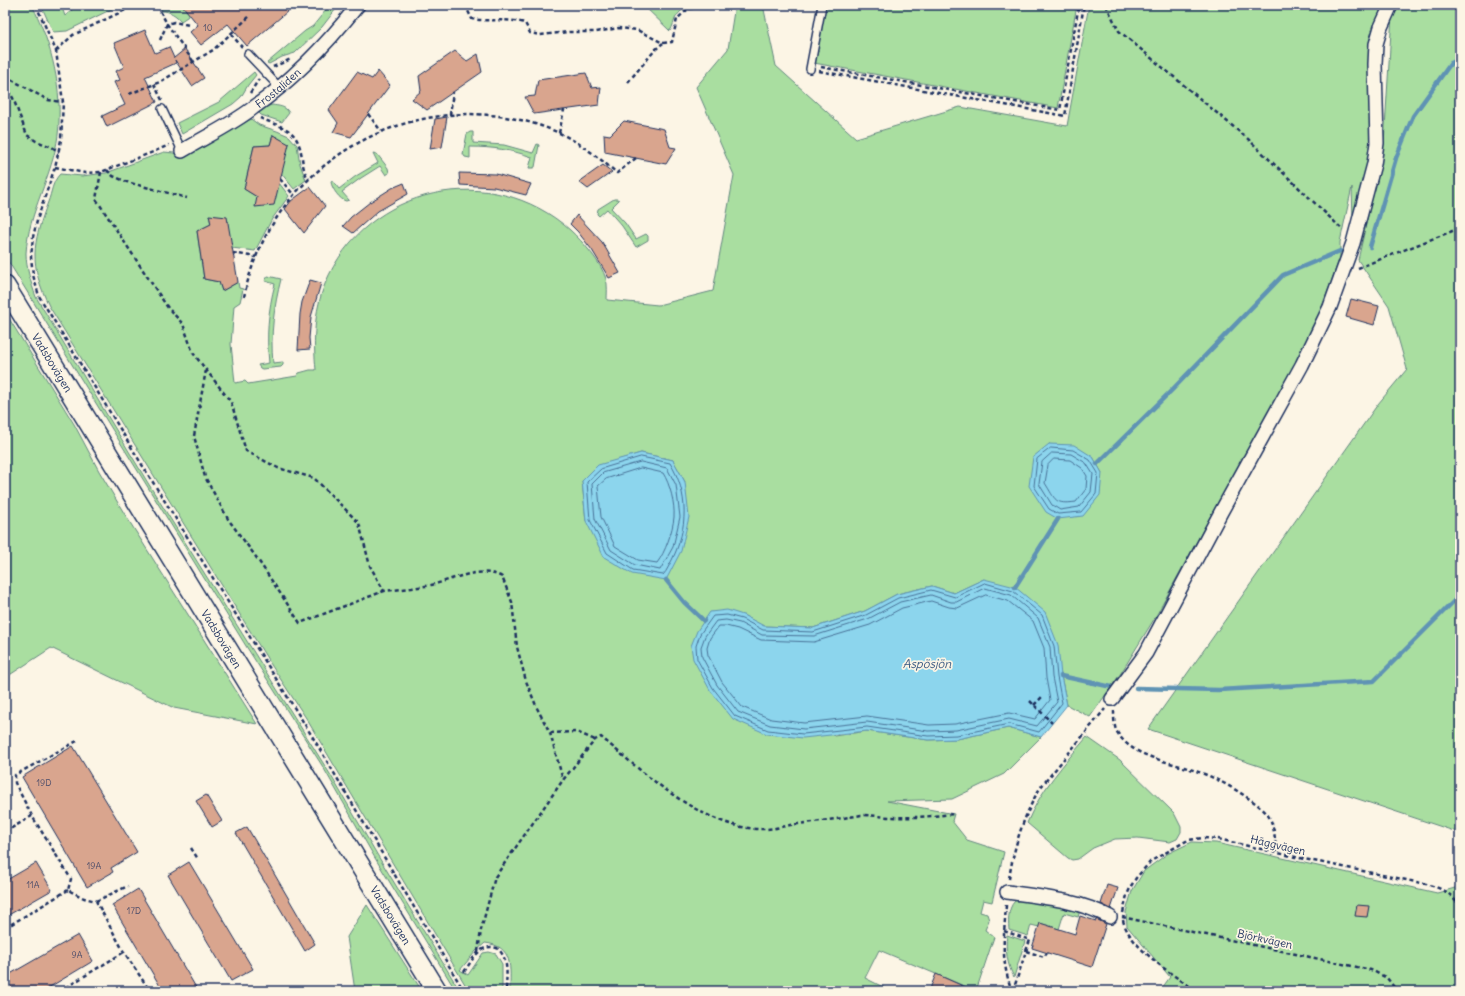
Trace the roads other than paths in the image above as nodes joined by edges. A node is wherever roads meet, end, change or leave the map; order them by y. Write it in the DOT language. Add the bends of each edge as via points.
graph roads {
  1 [pos="358,5"];
  2 [pos="822,5"];
  3 [pos="1391,5"];
  4 [pos="248,54"];
  5 [pos="811,67"];
  6 [pos="280,88"];
  7 [pos="162,105"];
  8 [pos="179,146"];
  9 [pos="5,286"];
  10 [pos="1112,699"];
  11 [pos="1006,892"];
  12 [pos="1116,917"];
  13 [pos="438,991"];
  1 -- 6 [label="street, Frostaliden" via="342,26"];
  2 -- 5 [label="lane"];
  3 -- 10 [label="street" via="1376,44 1377,143 1374,164 1353,243 1330,307 1279,408 1146,653"];
  4 -- 6 [label="lane"];
  6 -- 8 [label="street, Frostaliden" via="252,109"];
  7 -- 8 [label="lane"];
  9 -- 13 [label="main road, Vadsbovägen"];
  11 -- 12 [label="street" via="1077,903"];
}
